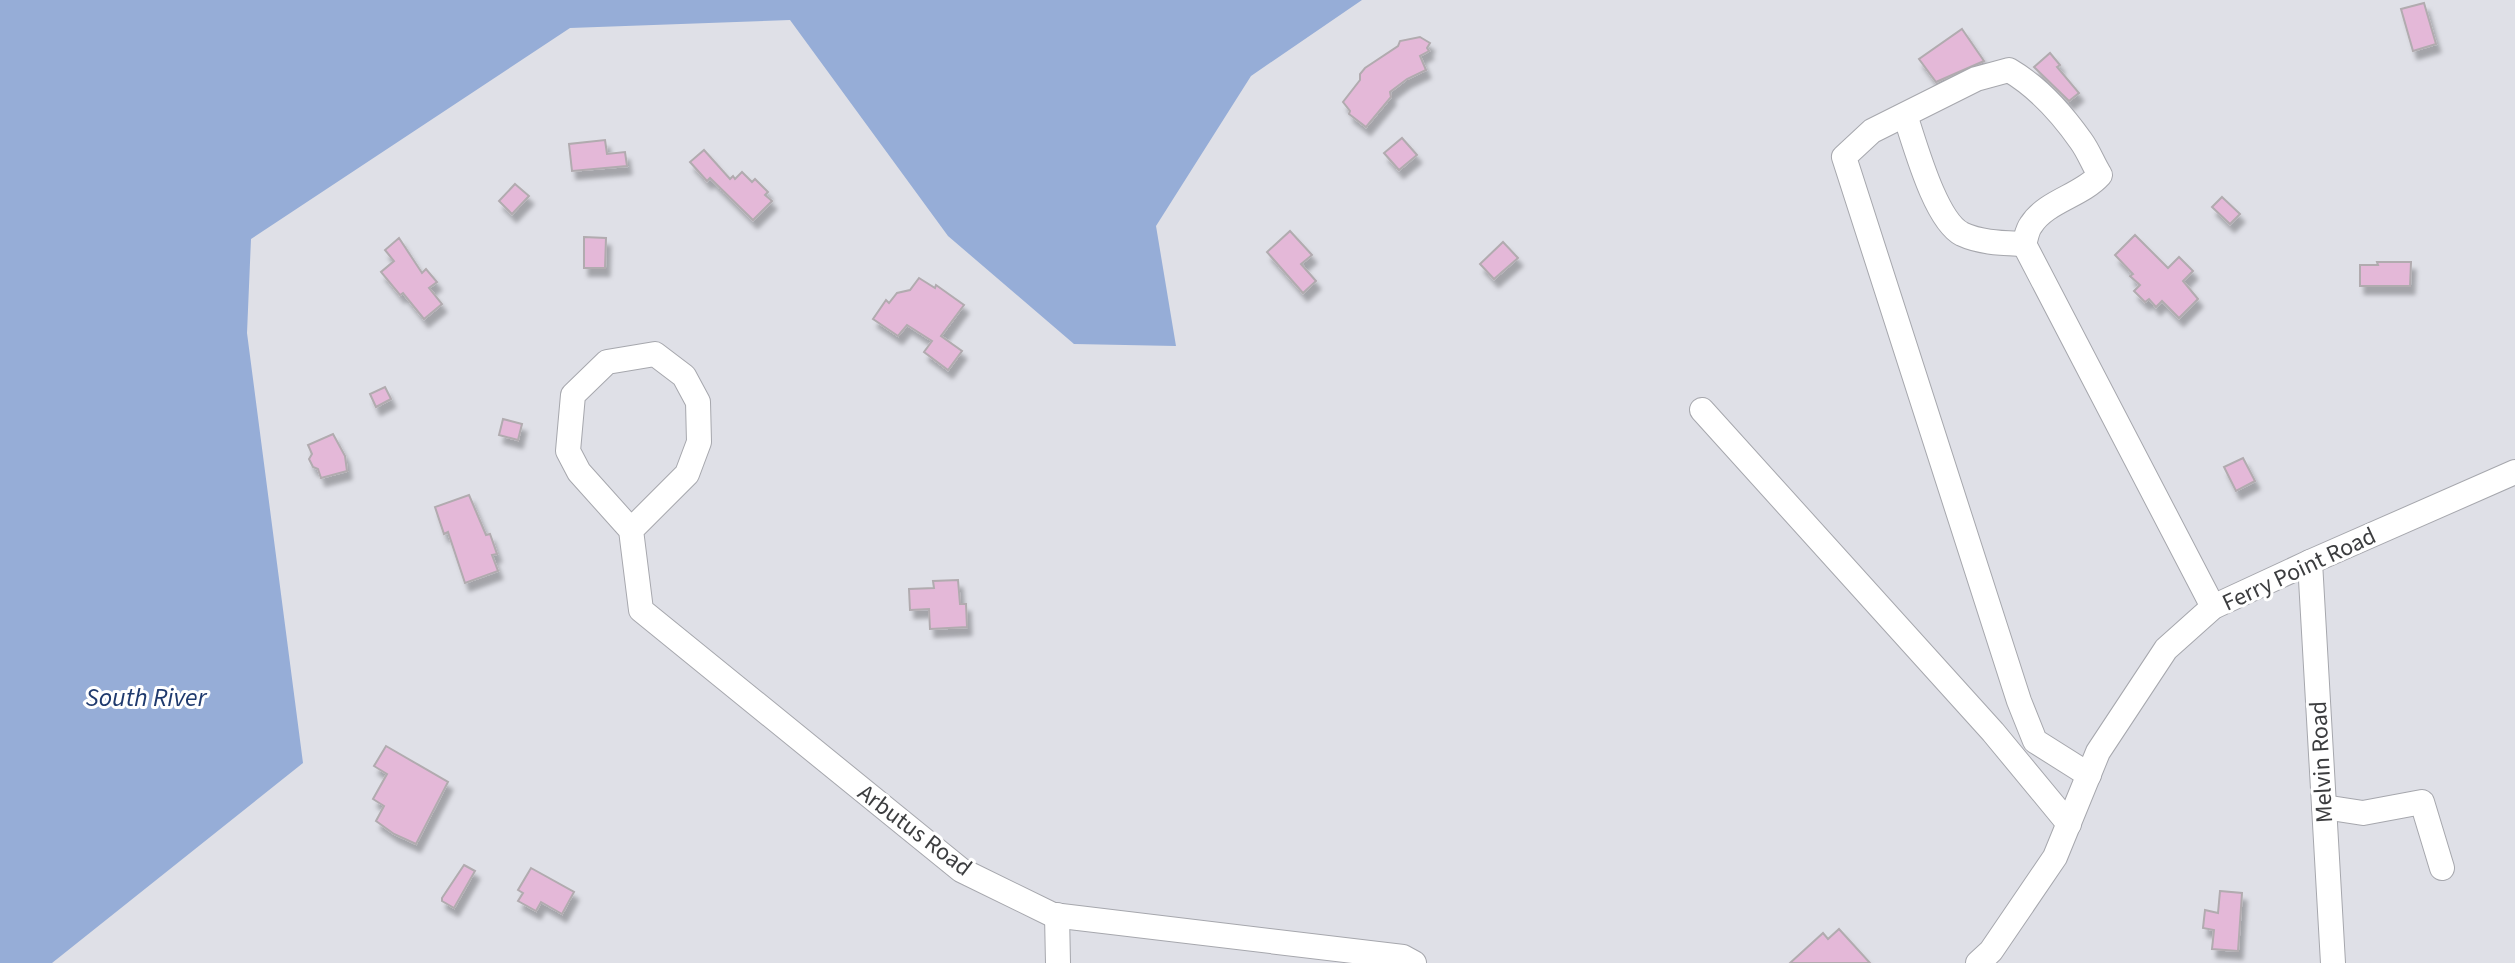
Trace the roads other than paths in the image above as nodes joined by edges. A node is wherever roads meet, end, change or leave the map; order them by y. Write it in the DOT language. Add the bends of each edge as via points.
graph roads {
  1 [pos="1905,115"];
  2 [pos="2024,244"];
  3 [pos="1702,410"];
  4 [pos="2515,472"];
  5 [pos="631,530"];
  6 [pos="2310,562"];
  7 [pos="2213,607"];
  8 [pos="2089,775"];
  9 [pos="2324,807"];
  10 [pos="2069,824"];
  11 [pos="2442,868"];
  12 [pos="1057,915"];
  13 [pos="1058,963"];
  14 [pos="1414,963"];
  15 [pos="1978,963"];
  16 [pos="2333,963"];
  1 -- 2 [label="street" via="1943,213 1959,232 1980,241"];
  1 -- 2 [label="street" via="1976,79 2009,70 2042,94 2100,175 2031,225"];
  1 -- 8 [label="street" via="1872,131 1844,157 2024,714 2035,741"];
  2 -- 7 [label="street"];
  3 -- 10 [label="street" via="1993,732"];
  4 -- 6 [label="street, Ferry Point Road"];
  5 -- 5 [label="street" via="687,474 699,442 698,402 684,376 655,354 607,362 573,395 568,451 579,472"];
  5 -- 12 [label="street, Arbutus Road" via="641,610 961,870"];
  6 -- 7 [label="street, Ferry Point Road"];
  6 -- 9 [label="street, Melvin Road"];
  7 -- 8 [label="street, Ferry Point Road" via="2166,649 2098,752"];
  8 -- 10 [label="street, Ferry Point Road"];
  9 -- 11 [label="street" via="2363,813 2422,802"];
  9 -- 16 [label="street, Melvin Road"];
  10 -- 15 [label="street, Ferry Point Road" via="2055,857"];
  12 -- 13 [label="street"];
  12 -- 14 [label="street, Arbutus Road" via="1403,957"];
}
